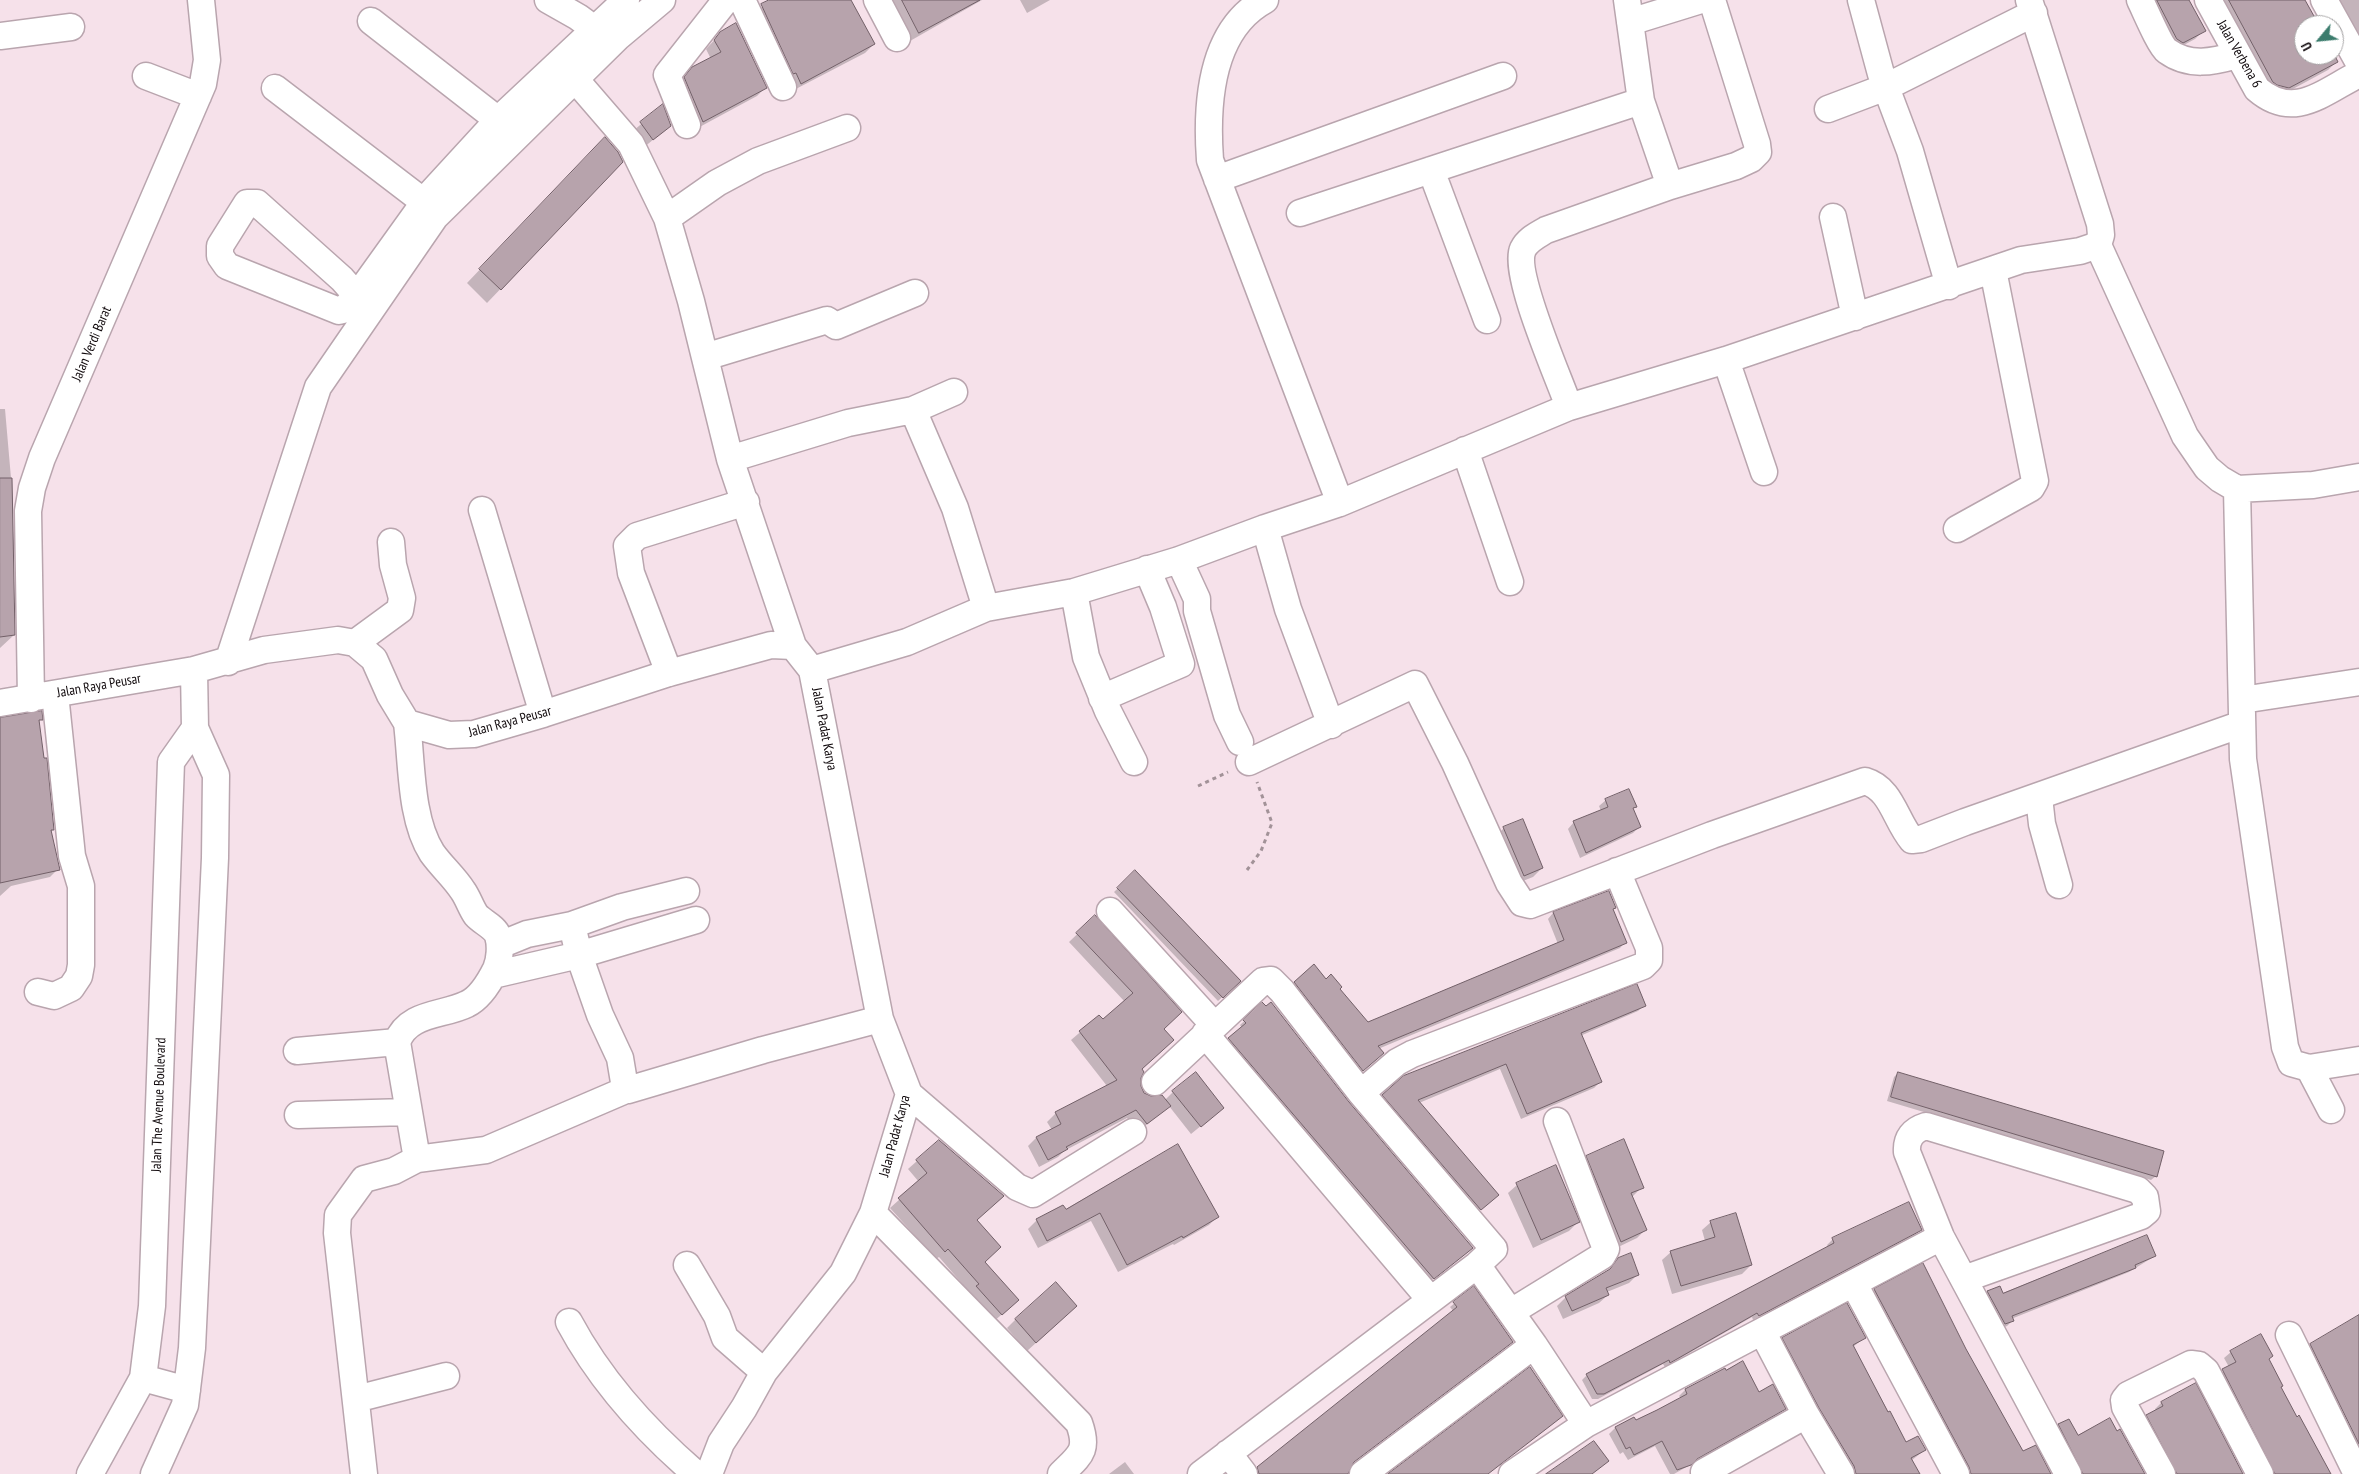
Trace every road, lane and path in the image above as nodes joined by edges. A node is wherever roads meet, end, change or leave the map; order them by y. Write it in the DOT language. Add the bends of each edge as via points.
graph roads {
  1 [pos="201,0"];
  2 [pos="548,0"];
  3 [pos="626,0"];
  4 [pos="662,0"];
  5 [pos="726,0"];
  6 [pos="742,0"];
  7 [pos="877,0"];
  8 [pos="1265,0"];
  9 [pos="1701,0"];
  10 [pos="1712,0"];
  11 [pos="1861,0"];
  12 [pos="2140,0"];
  13 [pos="2208,0"];
  14 [pos="2324,0"];
  15 [pos="2031,6"];
  16 [pos="1628,11"];
  17 [pos="580,15"];
  18 [pos="371,21"];
  19 [pos="71,28"];
  20 [pos="0,36"];
  21 [pos="897,38"];
  22 [pos="2237,56"];
  23 [pos="2359,63"];
  24 [pos="2359,74"];
  25 [pos="146,76"];
  26 [pos="1503,76"];
  27 [pos="574,78"];
  28 [pos="782,87"];
  29 [pos="1886,87"];
  30 [pos="275,88"];
  31 [pos="198,96"];
  32 [pos="1641,101"];
  33 [pos="1828,108"];
  34 [pos="498,120"];
  35 [pos="687,125"];
  36 [pos="847,128"];
  37 [pos="1431,170"];
  38 [pos="1217,179"];
  39 [pos="1670,186"];
  40 [pos="424,202"];
  41 [pos="1300,213"];
  42 [pos="1832,217"];
  43 [pos="667,218"];
  44 [pos="2098,245"];
  45 [pos="1993,270"];
  46 [pos="1949,286"];
  47 [pos="915,293"];
  48 [pos="357,296"];
  49 [pos="1855,317"];
  50 [pos="1487,320"];
  51 [pos="705,357"];
  52 [pos="1726,360"];
  53 [pos="954,392"];
  54 [pos="1569,407"];
  55 [pos="914,410"];
  56 [pos="1465,450"];
  57 [pos="730,458"];
  58 [pos="1764,472"];
  59 [pos="2359,478"];
  60 [pos="2237,489"];
  61 [pos="746,502"];
  62 [pos="1340,503"];
  63 [pos="482,510"];
  64 [pos="1265,528"];
  65 [pos="1957,529"];
  66 [pos="390,542"];
  67 [pos="1179,560"];
  68 [pos="1147,569"];
  69 [pos="1510,582"];
  70 [pos="1074,592"];
  71 [pos="986,608"];
  72 [pos="355,642"];
  73 [pos="793,646"];
  74 [pos="228,662"];
  75 [pos="194,670"];
  76 [pos="812,670"];
  77 [pos="669,673"];
  78 [pos="2359,682"];
  79 [pos="43,696"];
  80 [pos="1102,698"];
  81 [pos="0,703"];
  82 [pos="2242,712"];
  83 [pos="543,714"];
  84 [pos="407,723"];
  85 [pos="1331,724"];
  86 [pos="194,728"];
  87 [pos="1244,752"];
  88 [pos="1134,762"];
  89 [pos="1198,786"];
  90 [pos="2039,797"];
  91 [pos="1247,870"];
  92 [pos="1617,871"];
  93 [pos="2059,885"];
  94 [pos="1110,911"];
  95 [pos="572,925"];
  96 [pos="500,946"];
  97 [pos="579,955"];
  98 [pos="493,975"];
  99 [pos="38,992"];
  100 [pos="880,1020"];
  101 [pos="1209,1030"];
  102 [pos="397,1042"];
  103 [pos="297,1052"];
  104 [pos="2359,1060"];
  105 [pos="2309,1068"];
  106 [pos="1155,1082"];
  107 [pos="628,1089"];
  108 [pos="1361,1093"];
  109 [pos="909,1094"];
  110 [pos="2332,1110"];
  111 [pos="408,1112"];
  112 [pos="298,1115"];
  113 [pos="1557,1121"];
  114 [pos="1133,1132"];
  115 [pos="417,1159"];
  116 [pos="873,1213"];
  117 [pos="1941,1237"];
  118 [pos="1477,1264"];
  119 [pos="687,1265"];
  120 [pos="1964,1279"];
  121 [pos="1854,1284"];
  122 [pos="1429,1298"];
  123 [pos="1510,1312"];
  124 [pos="569,1322"];
  125 [pos="1763,1333"];
  126 [pos="2289,1335"];
  127 [pos="1534,1345"];
  128 [pos="764,1372"];
  129 [pos="446,1376"];
  130 [pos="143,1378"];
  131 [pos="187,1390"];
  132 [pos="356,1399"];
  133 [pos="1806,1415"];
  134 [pos="1586,1424"];
  135 [pos="1228,1452"];
  136 [pos="1704,1472"];
  137 [pos="90,1474"];
  138 [pos="154,1474"];
  139 [pos="364,1474"];
  140 [pos="696,1474"];
  141 [pos="709,1474"];
  142 [pos="1061,1474"];
  143 [pos="1201,1474"];
  144 [pos="1244,1474"];
  145 [pos="1363,1474"];
  146 [pos="1512,1474"];
  147 [pos="1841,1474"];
  148 [pos="1956,1474"];
  149 [pos="2068,1474"];
  150 [pos="2162,1474"];
  151 [pos="2260,1474"];
  152 [pos="2357,1474"];
  1 -- 31 [label="street, Jalan Verdi Barat" via="207,60"];
  2 -- 17 [label="street"];
  3 -- 17 [label="street"];
  4 -- 27 [label="street"];
  5 -- 35 [label="street" via="667,77"];
  6 -- 28 [label="street"];
  7 -- 21 [label="street"];
  8 -- 38 [label="street" via="1251,8 1228,36 1210,90 1207,122 1210,160"];
  9 -- 16 [label="street"];
  10 -- 39 [label="street" via="1758,152 1751,160 1736,166"];
  11 -- 29 [label="street"];
  12 -- 22 [label="street" via="2166,50 2187,61 2209,63"];
  13 -- 22 [label="street, Jalan Verbena 6"];
  14 -- 23 [label="street"];
  15 -- 29 [label="street"];
  15 -- 44 [label="street" via="2100,224"];
  16 -- 32 [label="street"];
  17 -- 34 [label="street"];
  18 -- 34 [label="street"];
  19 -- 20 [label="street"];
  22 -- 24 [label="street, Jalan Verbena 6" via="2257,89 2282,104 2302,103"];
  25 -- 31 [label="street"];
  26 -- 38 [label="street"];
  27 -- 43 [label="street" via="631,144"];
  27 -- 74 [label="street" via="434,217 318,387"];
  29 -- 33 [label="street"];
  29 -- 46 [label="street" via="1910,151"];
  30 -- 40 [label="street"];
  31 -- 79 [label="street, Jalan Verdi Barat" via="32,488 28,511"];
  32 -- 37 [label="street"];
  32 -- 39 [label="street"];
  34 -- 40 [label="street"];
  36 -- 43 [label="street" via="758,161 717,183"];
  37 -- 41 [label="street"];
  37 -- 50 [label="street"];
  38 -- 62 [label="street"];
  39 -- 54 [label="street" via="1546,230 1528,241 1522,251 1524,286"];
  40 -- 48 [label="street"];
  42 -- 49 [label="street"];
  43 -- 51 [label="street"];
  44 -- 45 [label="street" via="2021,260"];
  44 -- 60 [label="street" via="2185,436 2206,468"];
  45 -- 46 [label="street"];
  45 -- 65 [label="street" via="2035,481 2031,488"];
  46 -- 49 [label="street"];
  47 -- 51 [label="street" via="836,326 826,320"];
  48 -- 48 [label="street" via="339,311 227,266 220,256 220,246 247,203 257,203"];
  49 -- 52 [label="street"];
  51 -- 57 [label="street"];
  52 -- 54 [label="street"];
  52 -- 58 [label="street"];
  53 -- 55 [label="street"];
  54 -- 56 [label="street"];
  55 -- 57 [label="street" via="848,423"];
  55 -- 71 [label="street" via="955,508"];
  56 -- 62 [label="street"];
  56 -- 69 [label="street"];
  57 -- 61 [label="street"];
  59 -- 60 [label="street"];
  60 -- 82 [label="street"];
  61 -- 73 [label="street"];
  61 -- 77 [label="street" via="637,536 627,546 631,573"];
  62 -- 64 [label="street"];
  63 -- 83 [label="street"];
  64 -- 67 [label="street"];
  64 -- 85 [label="street" via="1288,610"];
  66 -- 72 [label="street" via="402,598 400,610"];
  67 -- 68 [label="street"];
  67 -- 87 [label="street" via="1196,599 1227,715"];
  68 -- 70 [label="street"];
  68 -- 80 [label="street" via="1181,664"];
  70 -- 71 [label="street"];
  70 -- 80 [label="street" via="1086,657"];
  71 -- 76 [label="street" via="908,642"];
  72 -- 74 [label="street, Jalan Raya Peusar" via="338,640 264,650"];
  72 -- 84 [label="street" via="374,659"];
  73 -- 76 [label="street"];
  73 -- 77 [label="street, Jalan Raya Peusar" via="770,645"];
  74 -- 75 [label="street, Jalan Raya Peusar"];
  75 -- 79 [label="street, Jalan Raya Peusar"];
  75 -- 86 [label="street"];
  76 -- 100 [label="street, Jalan Padat Karya"];
  77 -- 83 [label="street, Jalan Raya Peusar"];
  78 -- 82 [label="street"];
  79 -- 81 [label="street, Jalan Raya Peusar"];
  79 -- 99 [label="street, Jalan Verdi Barat" via="72,856 82,886 81,965 71,988 54,996"];
  80 -- 88 [label="street"];
  82 -- 90 [label="street"];
  82 -- 105 [label="street" via="2243,759 2285,1047 2291,1062"];
  83 -- 84 [label="street, Jalan Raya Peusar" via="474,734 449,735"];
  84 -- 96 [label="street" via="422,834 477,915 497,933"];
  85 -- 87 [label="street"];
  85 -- 92 [label="street" via="1415,684 1522,903 1530,905"];
  86 -- 130 [label="street, Jalan The Avenue Boulevard" via="170,762 152,1306"];
  86 -- 131 [label="street" via="216,775 192,1348"];
  87 -- 89 [label="path"];
  87 -- 91 [label="path" via="1272,824 1261,851"];
  90 -- 92 [label="street" via="1912,840 1886,796 1873,784 1864,781"];
  90 -- 93 [label="street" via="2042,824"];
  92 -- 108 [label="street" via="1649,948 1649,960 1643,966 1412,1054 1397,1062"];
  94 -- 101 [label="street"];
  95 -- 96 [label="street" via="528,934"];
  95 -- 97 [label="street"];
  95 -- 97 [label="street" via="622,907 674,895 685,924"];
  96 -- 98 [label="street" via="498,966"];
  97 -- 98 [label="street"];
  97 -- 107 [label="street" via="600,1015 620,1058"];
  98 -- 102 [label="street" via="468,1004 418,1019 406,1027"];
  100 -- 107 [label="street" via="763,1050 634,1090"];
  100 -- 109 [label="street, Jalan Padat Karya"];
  101 -- 106 [label="street"];
  101 -- 108 [label="street" via="1263,981 1271,980"];
  101 -- 122 [label="street"];
  102 -- 103 [label="street"];
  102 -- 111 [label="street"];
  104 -- 105 [label="street"];
  105 -- 110 [label="street"];
  107 -- 115 [label="street" via="486,1150"];
  108 -- 118 [label="street" via="1494,1249"];
  109 -- 114 [label="street" via="1017,1187 1033,1194"];
  109 -- 116 [label="street, Jalan Padat Karya"];
  111 -- 112 [label="street"];
  111 -- 115 [label="street"];
  113 -- 123 [label="street" via="1606,1249 1602,1256"];
  115 -- 132 [label="street" via="394,1171 364,1179 338,1215 337,1233"];
  116 -- 128 [label="street, Jalan Padat Karya" via="843,1273"];
  116 -- 142 [label="street" via="1079,1423 1085,1440 1081,1454"];
  117 -- 120 [label="street"];
  117 -- 120 [label="street" via="1907,1152 1906,1144 1911,1135 1926,1126 2138,1190 2145,1197 2147,1211 2142,1216"];
  117 -- 121 [label="street"];
  118 -- 122 [label="street"];
  118 -- 123 [label="street"];
  119 -- 128 [label="street" via="725,1338"];
  120 -- 149 [label="street"];
  121 -- 125 [label="street"];
  121 -- 148 [label="street"];
  122 -- 135 [label="street"];
  123 -- 127 [label="street"];
  124 -- 140 [label="street" via="579,1341 622,1399 662,1445"];
  125 -- 133 [label="street"];
  125 -- 134 [label="street"];
  126 -- 152 [label="street"];
  127 -- 134 [label="street"];
  127 -- 145 [label="street"];
  128 -- 141 [label="street, Jalan Padat Karya" via="721,1443"];
  129 -- 132 [label="street"];
  130 -- 131 [label="street"];
  130 -- 137 [label="street, Jalan The Avenue Boulevard"];
  131 -- 138 [label="street" via="185,1405"];
  132 -- 139 [label="street"];
  133 -- 136 [label="street"];
  133 -- 147 [label="street"];
  134 -- 146 [label="street"];
  135 -- 143 [label="street"];
  135 -- 144 [label="street"];
  150 -- 151 [label="street" via="2124,1400 2128,1395 2191,1364 2206,1371"];
}
